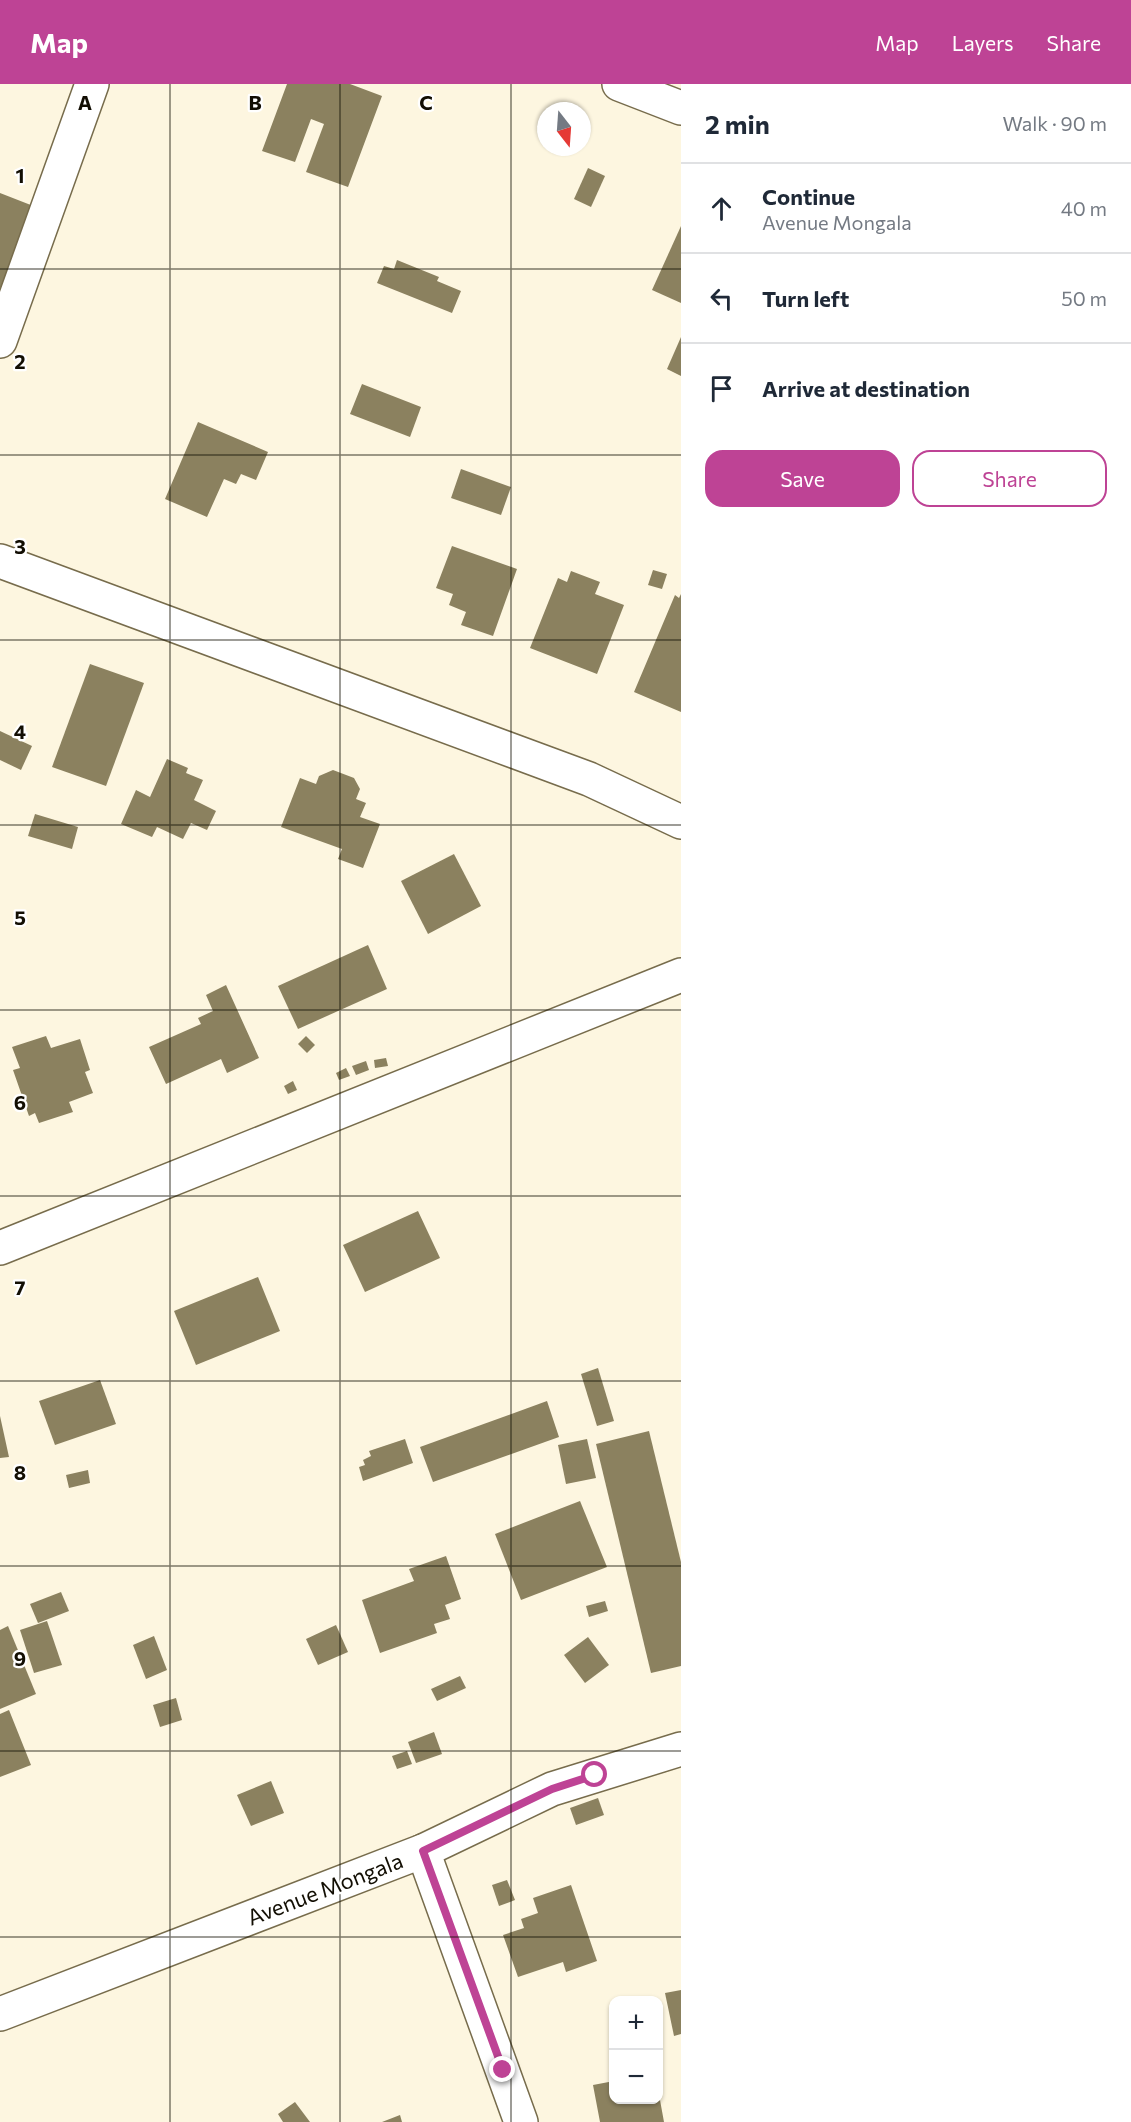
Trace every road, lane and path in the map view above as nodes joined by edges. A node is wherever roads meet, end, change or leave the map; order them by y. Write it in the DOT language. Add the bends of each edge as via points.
graph roads {
  1 [pos="92,84"];
  2 [pos="619,84"];
  3 [pos="681,108"];
  4 [pos="0,341"];
  5 [pos="0,561"];
  6 [pos="681,822"];
  7 [pos="681,975"];
  8 [pos="0,1248"];
  9 [pos="681,1749"];
  10 [pos="423,1851"];
  11 [pos="0,2014"];
  12 [pos="521,2122"];
  1 -- 4 [label="street"];
  2 -- 3 [label="street"];
  5 -- 6 [label="street" via="589,779"];
  7 -- 8 [label="street"];
  9 -- 10 [label="street, Avenue Mongala" via="552,1789"];
  10 -- 11 [label="street, Avenue Mongala"];
  10 -- 12 [label="street"];
}
